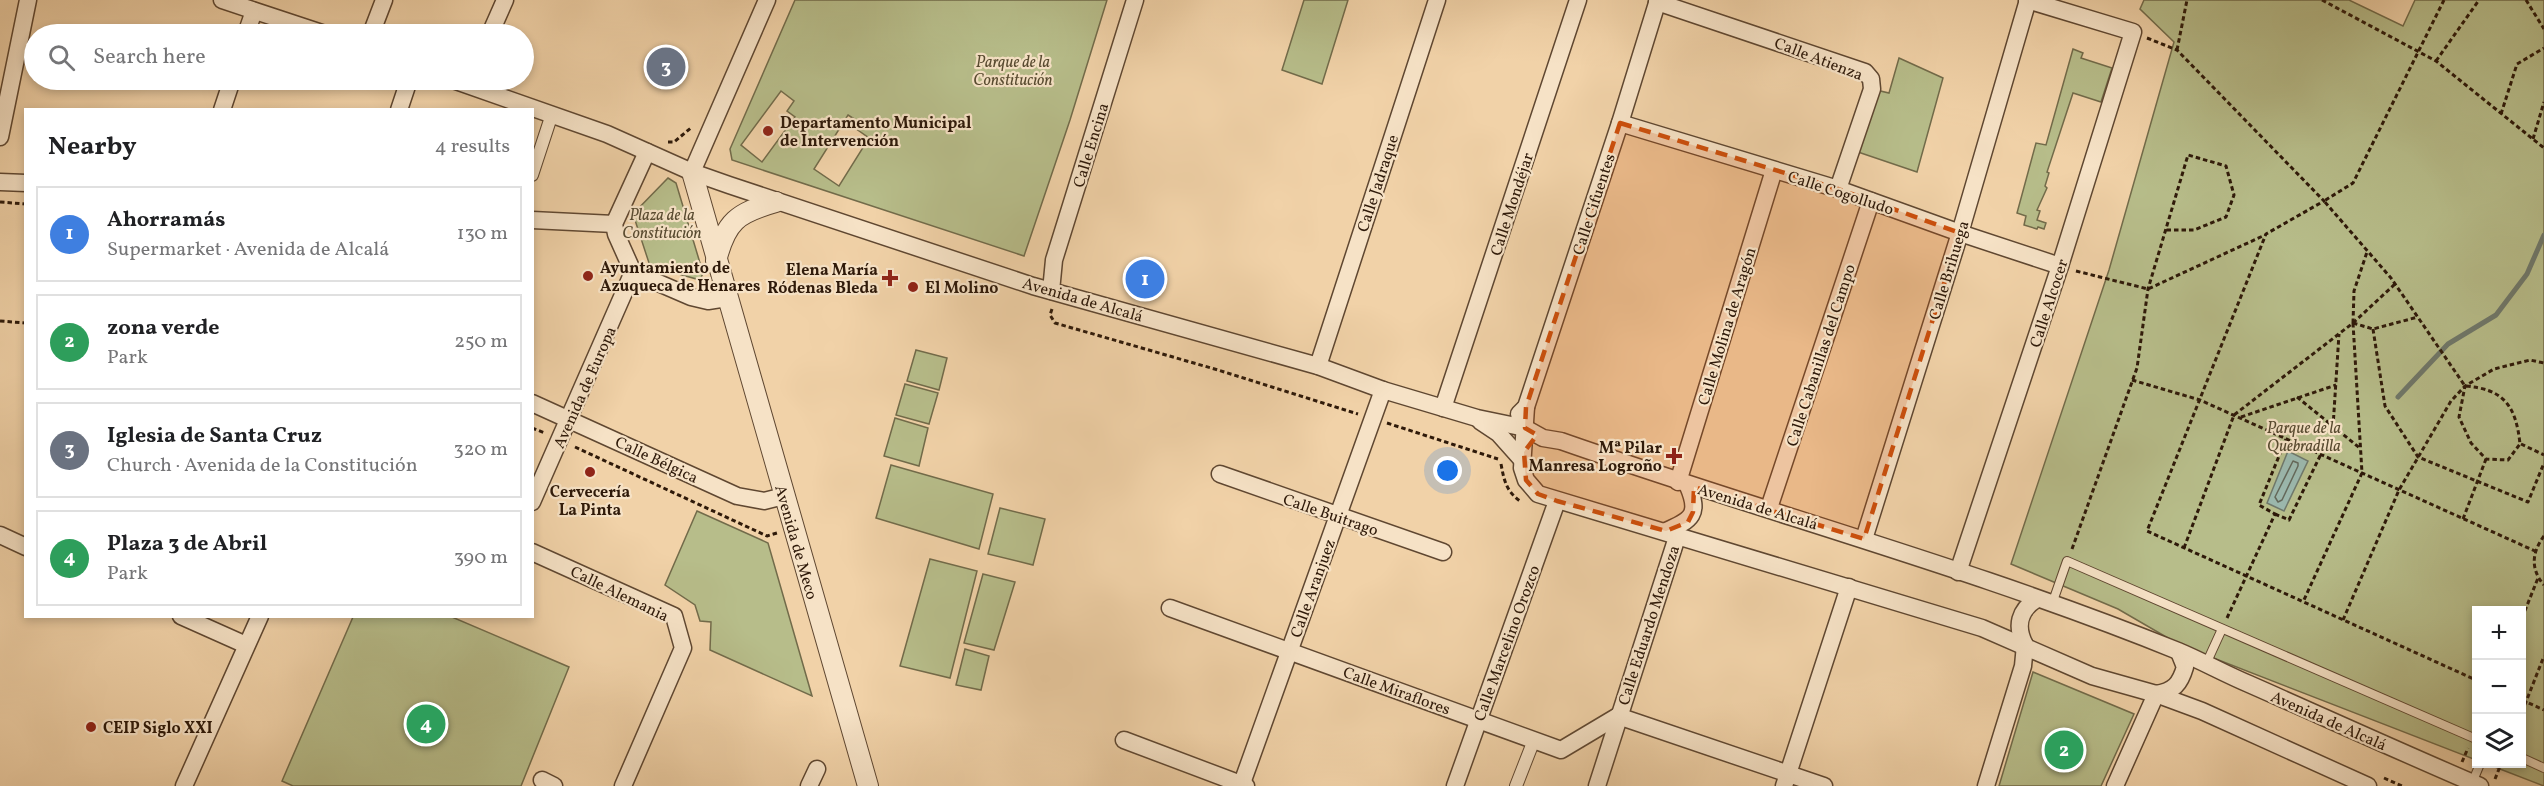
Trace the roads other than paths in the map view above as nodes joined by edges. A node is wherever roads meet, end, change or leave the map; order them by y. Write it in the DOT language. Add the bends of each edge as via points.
graph roads {
  1 [pos="28,0"];
  2 [pos="222,0"];
  3 [pos="384,0"];
  4 [pos="505,0"];
  5 [pos="767,0"];
  6 [pos="1135,0"];
  7 [pos="1437,0"];
  8 [pos="1578,0"];
  9 [pos="2028,0"];
  10 [pos="1657,1"];
  11 [pos="252,5"];
  12 [pos="248,24"];
  13 [pos="300,24"];
  14 [pos="374,24"];
  15 [pos="494,24"];
  16 [pos="229,90"];
  17 [pos="406,90"];
  18 [pos="488,90"];
  19 [pos="223,108"];
  20 [pos="400,108"];
  21 [pos="552,114"];
  22 [pos="1620,123"];
  23 [pos="0,137"];
  24 [pos="653,147"];
  25 [pos="534,169"];
  26 [pos="1774,170"];
  27 [pos="692,172"];
  28 [pos="0,182"];
  29 [pos="24,183"];
  30 [pos="1838,189"];
  31 [pos="1871,201"];
  32 [pos="776,202"];
  33 [pos="534,220"];
  34 [pos="614,224"];
  35 [pos="1960,233"];
  36 [pos="716,261"];
  37 [pos="2060,266"];
  38 [pos="633,272"];
  39 [pos="1052,291"];
  40 [pos="727,298"];
  41 [pos="1318,366"];
  42 [pos="1383,390"];
  43 [pos="534,404"];
  44 [pos="1526,407"];
  45 [pos="1443,408"];
  46 [pos="1477,418"];
  47 [pos="570,419"];
  48 [pos="1500,423"];
  49 [pos="1525,428"];
  50 [pos="1543,438"];
  51 [pos="1524,457"];
  52 [pos="1220,474"];
  53 [pos="1683,484"];
  54 [pos="784,496"];
  55 [pos="534,498"];
  56 [pos="1557,501"];
  57 [pos="1769,508"];
  58 [pos="1337,517"];
  59 [pos="1672,533"];
  60 [pos="0,535"];
  61 [pos="1864,539"];
  62 [pos="24,546"];
  63 [pos="1443,552"];
  64 [pos="534,553"];
  65 [pos="1958,572"];
  66 [pos="1849,587"];
  67 [pos="2044,602"];
  68 [pos="1170,608"];
  69 [pos="185,618"];
  70 [pos="259,618"];
  71 [pos="2222,629"];
  72 [pos="246,645"];
  73 [pos="2025,645"];
  74 [pos="1290,651"];
  75 [pos="2179,652"];
  76 [pos="2206,665"];
  77 [pos="2156,694"];
  78 [pos="1618,716"];
  79 [pos="1479,721"];
  80 [pos="2472,737"];
  81 [pos="1124,740"];
  82 [pos="1534,740"];
  83 [pos="2526,760"];
  84 [pos="2479,768"];
  85 [pos="2544,768"];
  86 [pos="817,769"];
  87 [pos="2330,778"];
  88 [pos="1786,780"];
  89 [pos="2476,784"];
  90 [pos="184,786"];
  91 [pos="623,786"];
  92 [pos="809,786"];
  93 [pos="868,786"];
  94 [pos="1243,786"];
  95 [pos="1455,786"];
  96 [pos="1516,786"];
  97 [pos="1597,786"];
  98 [pos="1824,786"];
  99 [pos="1986,786"];
  100 [pos="2115,786"];
  101 [pos="2368,786"];
  1 -- 23 [label="street"];
  2 -- 11 [label="street"];
  3 -- 14 [label="street"];
  4 -- 15 [label="street"];
  5 -- 27 [label="street"];
  6 -- 39 [label="street, Calle Encina" via="1054,261"];
  7 -- 41 [label="street, Calle Jadraque"];
  8 -- 45 [label="street, Calle Mondéjar"];
  9 -- 35 [label="street, Calle Brihuega"];
  9 -- 37 [label="street, Calle Alcocer" via="2133,32"];
  10 -- 22 [label="street, Calle Cifuentes"];
  10 -- 30 [label="street, Calle Atienza" via="1865,72 1872,89"];
  11 -- 12 [label="street"];
  11 -- 13 [label="street"];
  16 -- 19 [label="street"];
  17 -- 20 [label="street"];
  18 -- 21 [label="street, Avenida de Alcalá"];
  21 -- 24 [label="street, Avenida de Alcalá"];
  21 -- 25 [label="street"];
  22 -- 26 [label="street, Calle Cogolludo"];
  22 -- 44 [label="street, Calle Cifuentes"];
  24 -- 27 [label="street, Avenida de Alcalá"];
  24 -- 34 [label="street"];
  26 -- 30 [label="street, Calle Cogolludo"];
  26 -- 53 [label="street, Calle Molina de Aragón"];
  27 -- 32 [label="street, Avenida de Alcalá"];
  27 -- 36 [label="street, Avenida de Meco"];
  28 -- 29 [label="street"];
  30 -- 31 [label="street, Calle Cogolludo"];
  31 -- 35 [label="street, Calle Cogolludo"];
  31 -- 57 [label="street, Calle Cabanillas del Campo"];
  32 -- 36 [label="street" via="738,218 723,236"];
  32 -- 39 [label="street, Avenida de Alcalá"];
  33 -- 34 [label="street"];
  34 -- 38 [label="street"];
  35 -- 37 [label="street, Calle Cogolludo"];
  35 -- 61 [label="street, Calle Brihuega"];
  36 -- 40 [label="street, Avenida de Meco"];
  37 -- 65 [label="street, Calle Alcocer"];
  38 -- 40 [label="street" via="691,297 708,301"];
  38 -- 47 [label="street, Avenida de Europa"];
  39 -- 41 [label="street, Avenida de Alcalá"];
  40 -- 54 [label="street, Avenida de Meco"];
  41 -- 42 [label="street, Avenida de Alcalá"];
  42 -- 45 [label="street, Avenida de Alcalá"];
  42 -- 58 [label="street, Calle Aranjuez"];
  43 -- 47 [label="street, Calle Bélgica"];
  44 -- 48 [label="street"];
  44 -- 49 [label="street, Calle Cifuentes"];
  45 -- 46 [label="street, Avenida de Alcalá"];
  46 -- 48 [label="street, Avenida de Alcalá"];
  46 -- 51 [label="street, Avenida de Alcalá"];
  47 -- 54 [label="street, Calle Bélgica" via="737,496 764,501"];
  47 -- 55 [label="street, Avenida de Europa"];
  48 -- 49 [label="street, Avenida de Alcalá"];
  49 -- 50 [label="street, Avenida de Alcalá"];
  49 -- 51 [label="street, Calle Cifuentes"];
  50 -- 51 [label="street" via="1530,445"];
  50 -- 53 [label="street, Avenida de Alcalá"];
  51 -- 56 [label="street, Avenida de Alcalá" via="1522,468 1531,487"];
  52 -- 58 [label="street, Calle Buitrago"];
  53 -- 57 [label="street, Avenida de Alcalá"];
  53 -- 59 [label="street" via="1694,499 1694,512 1688,522"];
  54 -- 93 [label="street, Avenida de Meco"];
  56 -- 59 [label="street, Avenida de Alcalá"];
  56 -- 79 [label="street, Calle Marcelino Orozco"];
  57 -- 61 [label="street, Avenida de Alcalá"];
  58 -- 63 [label="street, Calle Buitrago"];
  58 -- 74 [label="street, Calle Aranjuez"];
  59 -- 66 [label="street, Avenida de Alcalá"];
  59 -- 78 [label="street, Calle Eduardo Mendoza"];
  60 -- 62 [label="street"];
  61 -- 65 [label="street, Avenida de Alcalá"];
  64 -- 91 [label="street, Calle Alemania" via="674,616 684,648"];
  65 -- 67 [label="street, Avenida de Alcalá"];
  66 -- 73 [label="street, Avenida de Alcalá"];
  66 -- 88 [label="street"];
  67 -- 71 [label="lane" via="2067,561"];
  67 -- 73 [label="street" via="2026,606 2021,616 2020,636"];
  67 -- 75 [label="street, Avenida de Alcalá"];
  68 -- 74 [label="street, Calle Miraflores"];
  69 -- 72 [label="street"];
  70 -- 72 [label="street"];
  71 -- 76 [label="lane"];
  71 -- 80 [label="lane"];
  72 -- 90 [label="street"];
  73 -- 77 [label="street, Avenida de Alcalá" via="2092,676"];
  73 -- 99 [label="street" via="2023,666"];
  74 -- 79 [label="street, Calle Miraflores"];
  74 -- 94 [label="street, Calle Aranjuez"];
  75 -- 76 [label="street, Avenida de Alcalá"];
  75 -- 77 [label="street" via="2185,667 2177,686 2170,692"];
  76 -- 89 [label="street, Avenida de Alcalá"];
  77 -- 87 [label="street, Avenida de Alcalá" via="2202,711"];
  77 -- 100 [label="street"];
  78 -- 82 [label="street, Calle Miraflores" via="1560,750"];
  78 -- 88 [label="street"];
  78 -- 97 [label="street, Calle Eduardo Mendoza"];
  79 -- 82 [label="street, Calle Miraflores"];
  79 -- 95 [label="street, Calle Marcelino Orozco"];
  81 -- 94 [label="street"];
  82 -- 96 [label="street"];
  83 -- 85 [label="lane"];
  84 -- 89 [label="lane"];
  86 -- 92 [label="street"];
  87 -- 101 [label="street, Avenida de Alcalá"];
  88 -- 98 [label="street"];
}
